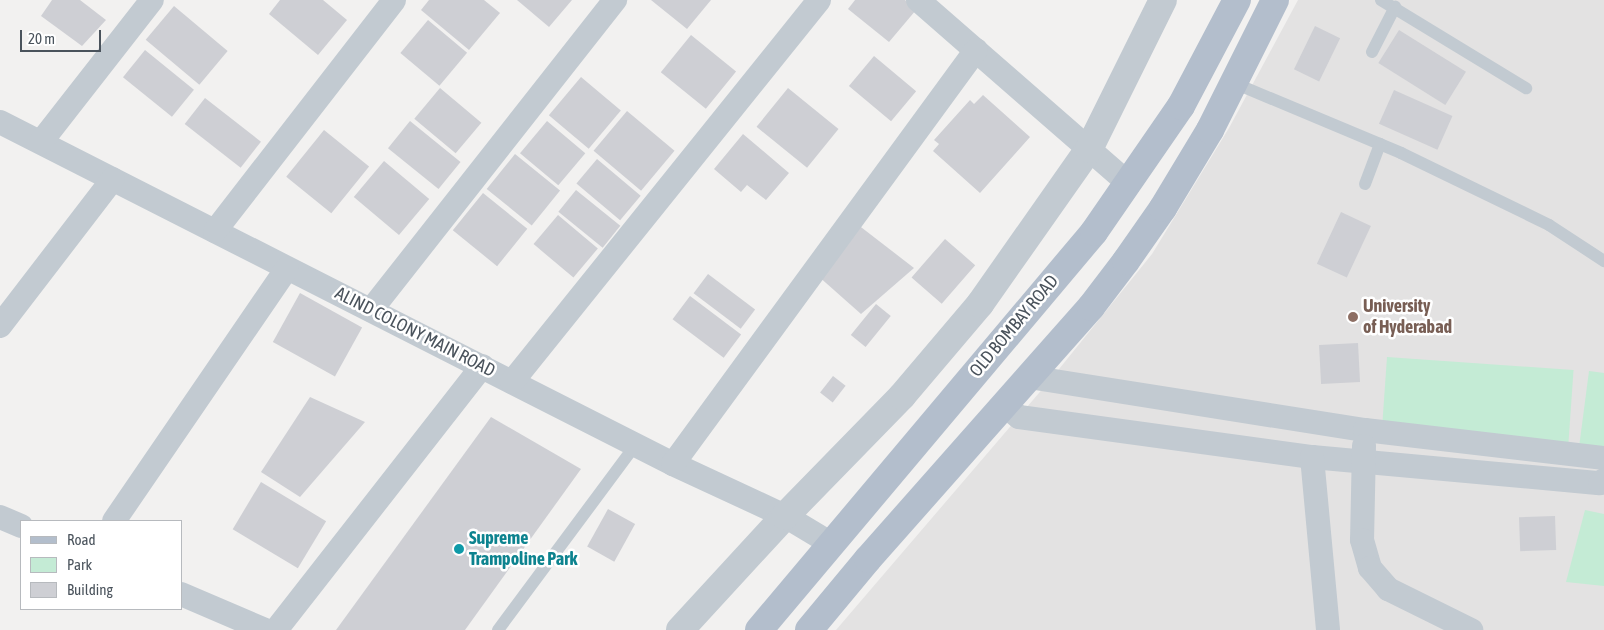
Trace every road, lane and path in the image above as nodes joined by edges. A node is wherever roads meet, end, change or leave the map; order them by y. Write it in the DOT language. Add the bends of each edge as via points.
graph roads {
  1 [pos="152,0"];
  2 [pos="394,0"];
  3 [pos="615,0"];
  4 [pos="819,0"];
  5 [pos="918,0"];
  6 [pos="1163,0"];
  7 [pos="1237,0"];
  8 [pos="1275,0"];
  9 [pos="1381,0"];
  10 [pos="1395,7"];
  11 [pos="976,50"];
  12 [pos="1372,52"];
  13 [pos="1234,82"];
  14 [pos="1526,88"];
  15 [pos="0,122"];
  16 [pos="41,142"];
  17 [pos="1380,144"];
  18 [pos="1089,149"];
  19 [pos="113,179"];
  20 [pos="1129,184"];
  21 [pos="1365,184"];
  22 [pos="215,231"];
  23 [pos="1604,261"];
  24 [pos="287,268"];
  25 [pos="371,310"];
  26 [pos="0,326"];
  27 [pos="482,366"];
  28 [pos="1029,377"];
  29 [pos="512,382"];
  30 [pos="1004,405"];
  31 [pos="1365,430"];
  32 [pos="636,444"];
  33 [pos="1312,456"];
  34 [pos="1604,458"];
  35 [pos="1362,460"];
  36 [pos="673,464"];
  37 [pos="1604,480"];
  38 [pos="785,516"];
  39 [pos="0,517"];
  40 [pos="115,520"];
  41 [pos="20,526"];
  42 [pos="830,543"];
  43 [pos="182,594"];
  44 [pos="265,630"];
  45 [pos="276,630"];
  46 [pos="498,630"];
  47 [pos="680,630"];
  48 [pos="759,630"];
  49 [pos="809,630"];
  50 [pos="1328,630"];
  51 [pos="1471,630"];
  1 -- 16 [label="street"];
  2 -- 22 [label="street"];
  3 -- 25 [label="street"];
  4 -- 29 [label="street"];
  5 -- 11 [label="street"];
  6 -- 18 [label="street"];
  7 -- 20 [label="main road, OLD BOMBAY ROAD" via="1181,106"];
  8 -- 13 [label="main road"];
  9 -- 10 [label="lane"];
  10 -- 12 [label="lane"];
  10 -- 14 [label="lane"];
  11 -- 18 [label="street"];
  11 -- 36 [label="street"];
  13 -- 17 [label="lane"];
  13 -- 28 [label="main road" via="1163,208 1126,261"];
  15 -- 16 [label="street, ALIND COLONY MAIN ROAD"];
  16 -- 19 [label="street, ALIND COLONY MAIN ROAD"];
  17 -- 21 [label="lane"];
  17 -- 23 [label="lane" via="1549,226"];
  18 -- 20 [label="street"];
  18 -- 38 [label="street" via="980,304 902,396"];
  19 -- 22 [label="street, ALIND COLONY MAIN ROAD"];
  19 -- 26 [label="street"];
  20 -- 42 [label="main road, OLD BOMBAY ROAD" via="1094,232"];
  22 -- 24 [label="street, ALIND COLONY MAIN ROAD"];
  24 -- 25 [label="street, ALIND COLONY MAIN ROAD"];
  24 -- 40 [label="street"];
  25 -- 27 [label="street, ALIND COLONY MAIN ROAD"];
  27 -- 29 [label="street, ALIND COLONY MAIN ROAD"];
  27 -- 45 [label="street"];
  28 -- 30 [label="main road"];
  28 -- 31 [label="street"];
  29 -- 32 [label="street, ALIND COLONY MAIN ROAD"];
  30 -- 33 [label="street" via="1018,417"];
  30 -- 49 [label="main road"];
  31 -- 34 [label="street"];
  31 -- 35 [label="street"];
  32 -- 36 [label="street, ALIND COLONY MAIN ROAD"];
  32 -- 46 [label="lane"];
  33 -- 35 [label="street"];
  33 -- 50 [label="street"];
  35 -- 37 [label="street" via="1600,483"];
  35 -- 51 [label="street" via="1362,540 1370,568 1388,590"];
  36 -- 38 [label="street, ALIND COLONY MAIN ROAD"];
  38 -- 42 [label="street, ALIND COLONY MAIN ROAD"];
  38 -- 47 [label="street"];
  39 -- 41 [label="street"];
  42 -- 48 [label="main road, OLD BOMBAY ROAD"];
  43 -- 44 [label="street"];
}
